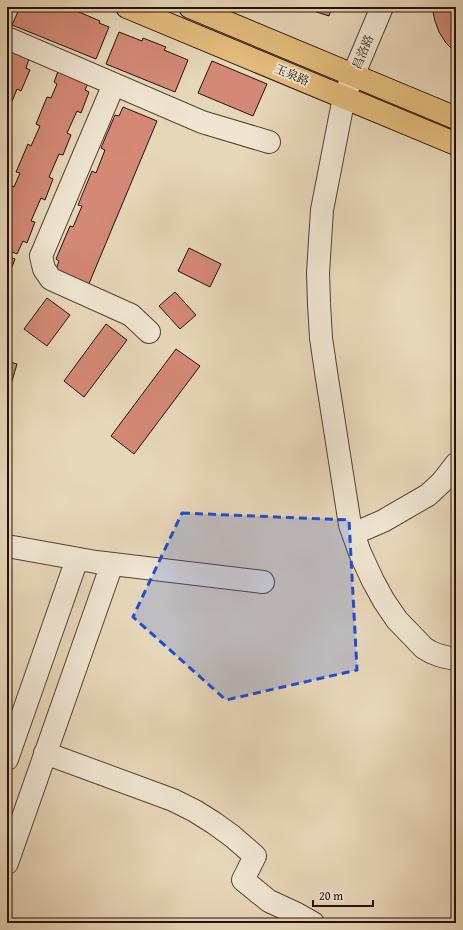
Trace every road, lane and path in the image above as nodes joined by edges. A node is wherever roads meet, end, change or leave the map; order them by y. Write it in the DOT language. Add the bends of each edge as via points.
graph roads {
  1 [pos="127,7"];
  2 [pos="190,7"];
  3 [pos="382,7"];
  4 [pos="7,38"];
  5 [pos="353,75"];
  6 [pos="114,84"];
  7 [pos="344,97"];
  8 [pos="456,118"];
  9 [pos="269,142"];
  10 [pos="456,144"];
  11 [pos="149,332"];
  12 [pos="456,464"];
  13 [pos="353,534"];
  14 [pos="7,546"];
  15 [pos="77,559"];
  16 [pos="112,564"];
  17 [pos="263,582"];
  18 [pos="456,659"];
  19 [pos="45,753"];
  20 [pos="7,759"];
  21 [pos="7,863"];
  22 [pos="313,923"];
  1 -- 7 [label="main road, 玉泉路"];
  2 -- 5 [label="main road, 玉泉路"];
  3 -- 5 [label="street, 昌洛路"];
  4 -- 6 [label="street"];
  5 -- 7 [label="street, 昌洛路"];
  5 -- 8 [label="main road, 玉泉路"];
  6 -- 9 [label="street" via="202,122"];
  6 -- 11 [label="street" via="41,256 44,269 51,279 131,315"];
  7 -- 10 [label="main road, 玉泉路"];
  7 -- 13 [label="street, 昌洛路" via="322,210 318,265 321,338"];
  12 -- 13 [label="street" via="428,495 382,522"];
  13 -- 18 [label="street, 昌洛路" via="373,580 397,620 428,652"];
  14 -- 15 [label="street"];
  15 -- 16 [label="street"];
  15 -- 20 [label="street"];
  16 -- 17 [label="street"];
  16 -- 19 [label="street"];
  19 -- 21 [label="street"];
  19 -- 22 [label="street" via="173,800 214,822 255,856 243,880 270,901"];
}
